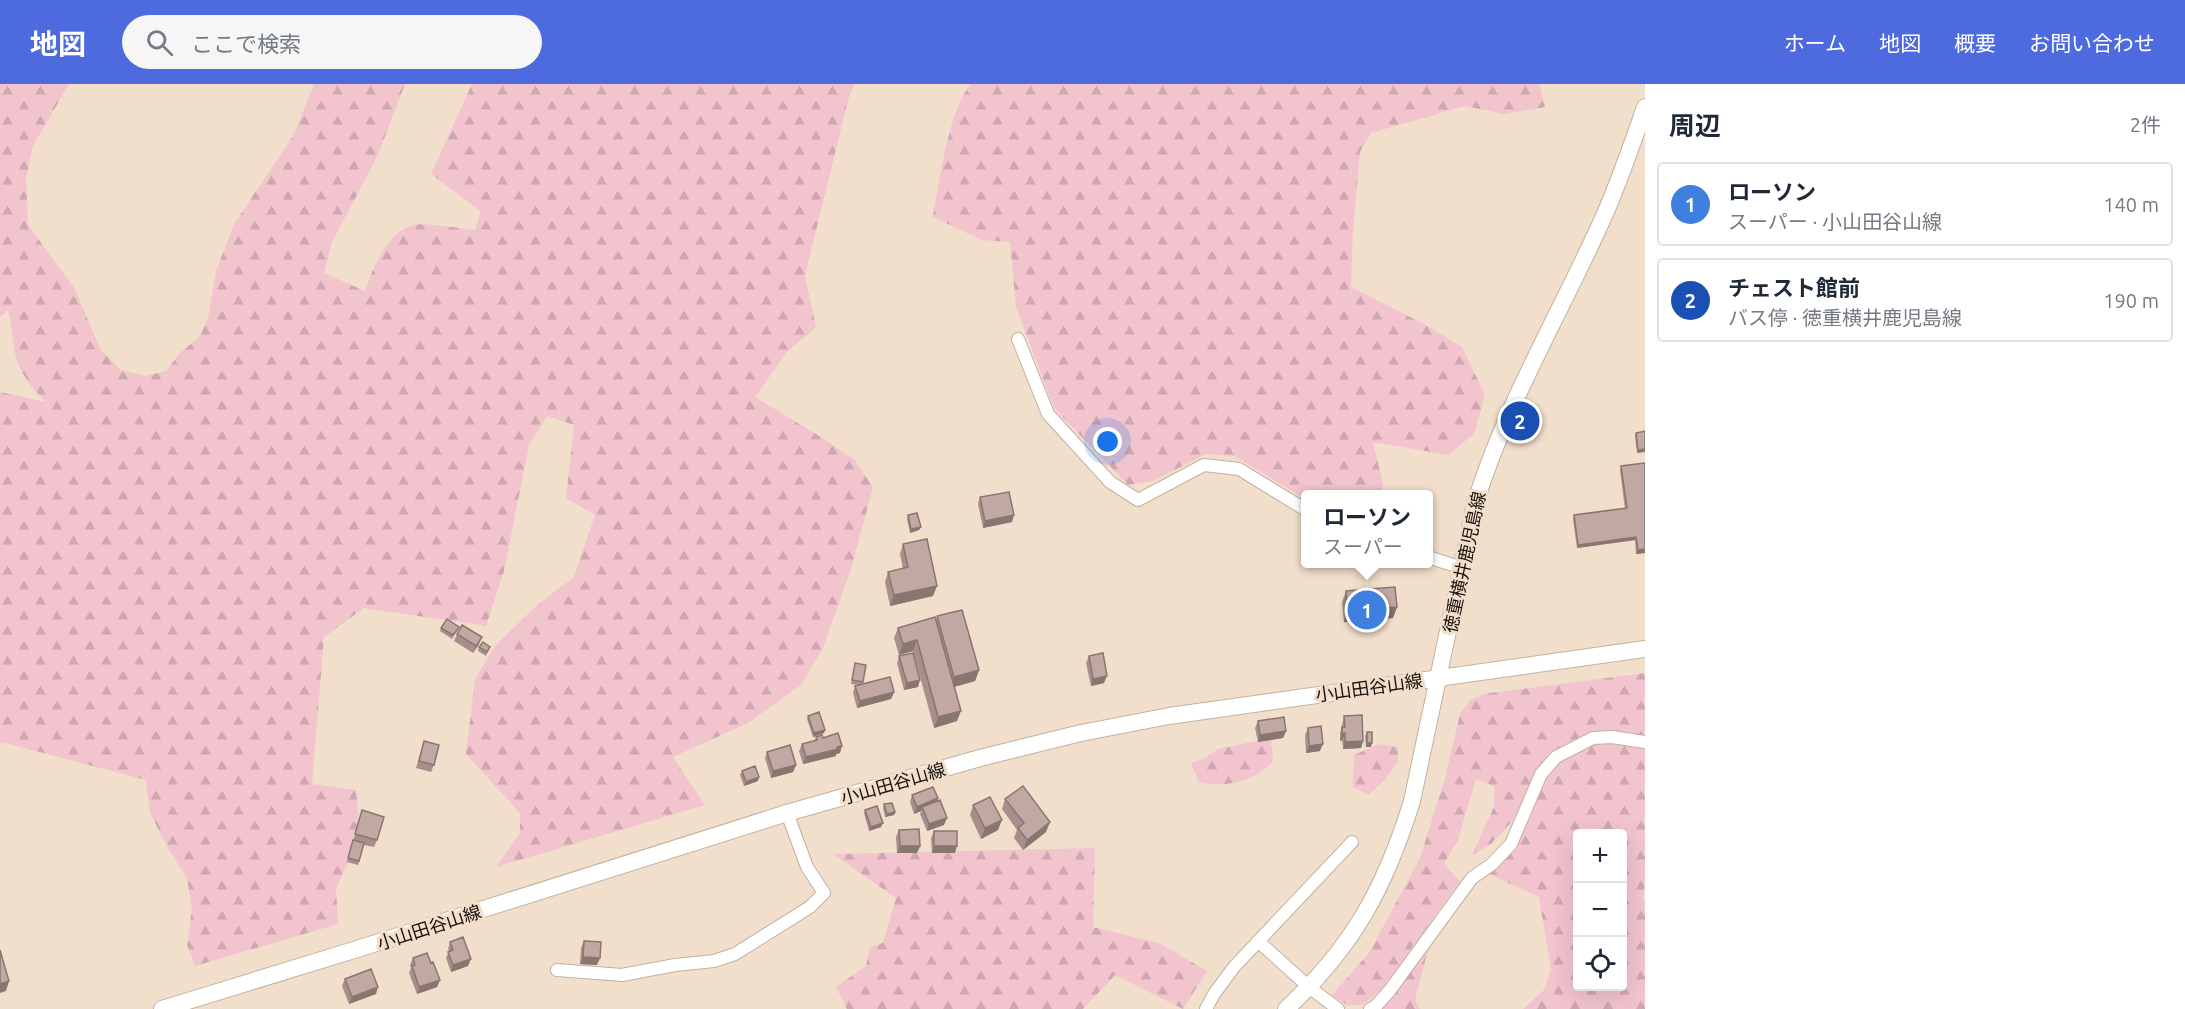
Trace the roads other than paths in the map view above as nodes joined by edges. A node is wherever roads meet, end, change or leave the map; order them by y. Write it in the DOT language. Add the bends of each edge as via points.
graph roads {
  1 [pos="1645,107"];
  2 [pos="1018,339"];
  3 [pos="1301,508"];
  4 [pos="1433,559"];
  5 [pos="1462,568"];
  6 [pos="1645,649"];
  7 [pos="1439,677"];
  8 [pos="1645,742"];
  9 [pos="787,813"];
  10 [pos="1352,842"];
  11 [pos="1258,941"];
  12 [pos="557,970"];
  13 [pos="1309,987"];
  14 [pos="162,1009"];
  15 [pos="1206,1009"];
  16 [pos="1286,1009"];
  17 [pos="1338,1009"];
  18 [pos="1370,1009"];
  1 -- 5 [label="main road, 徳重横井鹿児島線" via="1600,225 1498,440 1475,504"];
  2 -- 3 [label="street" via="1048,414 1110,482 1138,500 1204,465 1239,469"];
  4 -- 5 [label="street"];
  5 -- 7 [label="main road, 徳重横井鹿児島線"];
  6 -- 7 [label="main road, 小山田谷山線"];
  7 -- 9 [label="main road, 小山田谷山線" via="1169,716 1081,733"];
  7 -- 13 [label="main road, 徳重横井鹿児島線" via="1412,801 1397,848 1364,917"];
  8 -- 18 [label="street" via="1593,738 1556,757 1541,774 1511,844 1472,878 1390,990"];
  9 -- 12 [label="street" via="807,867 824,893 810,907 735,954 714,961 622,975"];
  9 -- 14 [label="main road, 小山田谷山線"];
  10 -- 11 [label="street"];
  11 -- 13 [label="street"];
  11 -- 15 [label="street" via="1227,976"];
  13 -- 16 [label="main road, 徳重横井鹿児島線"];
  13 -- 17 [label="street"];
}
